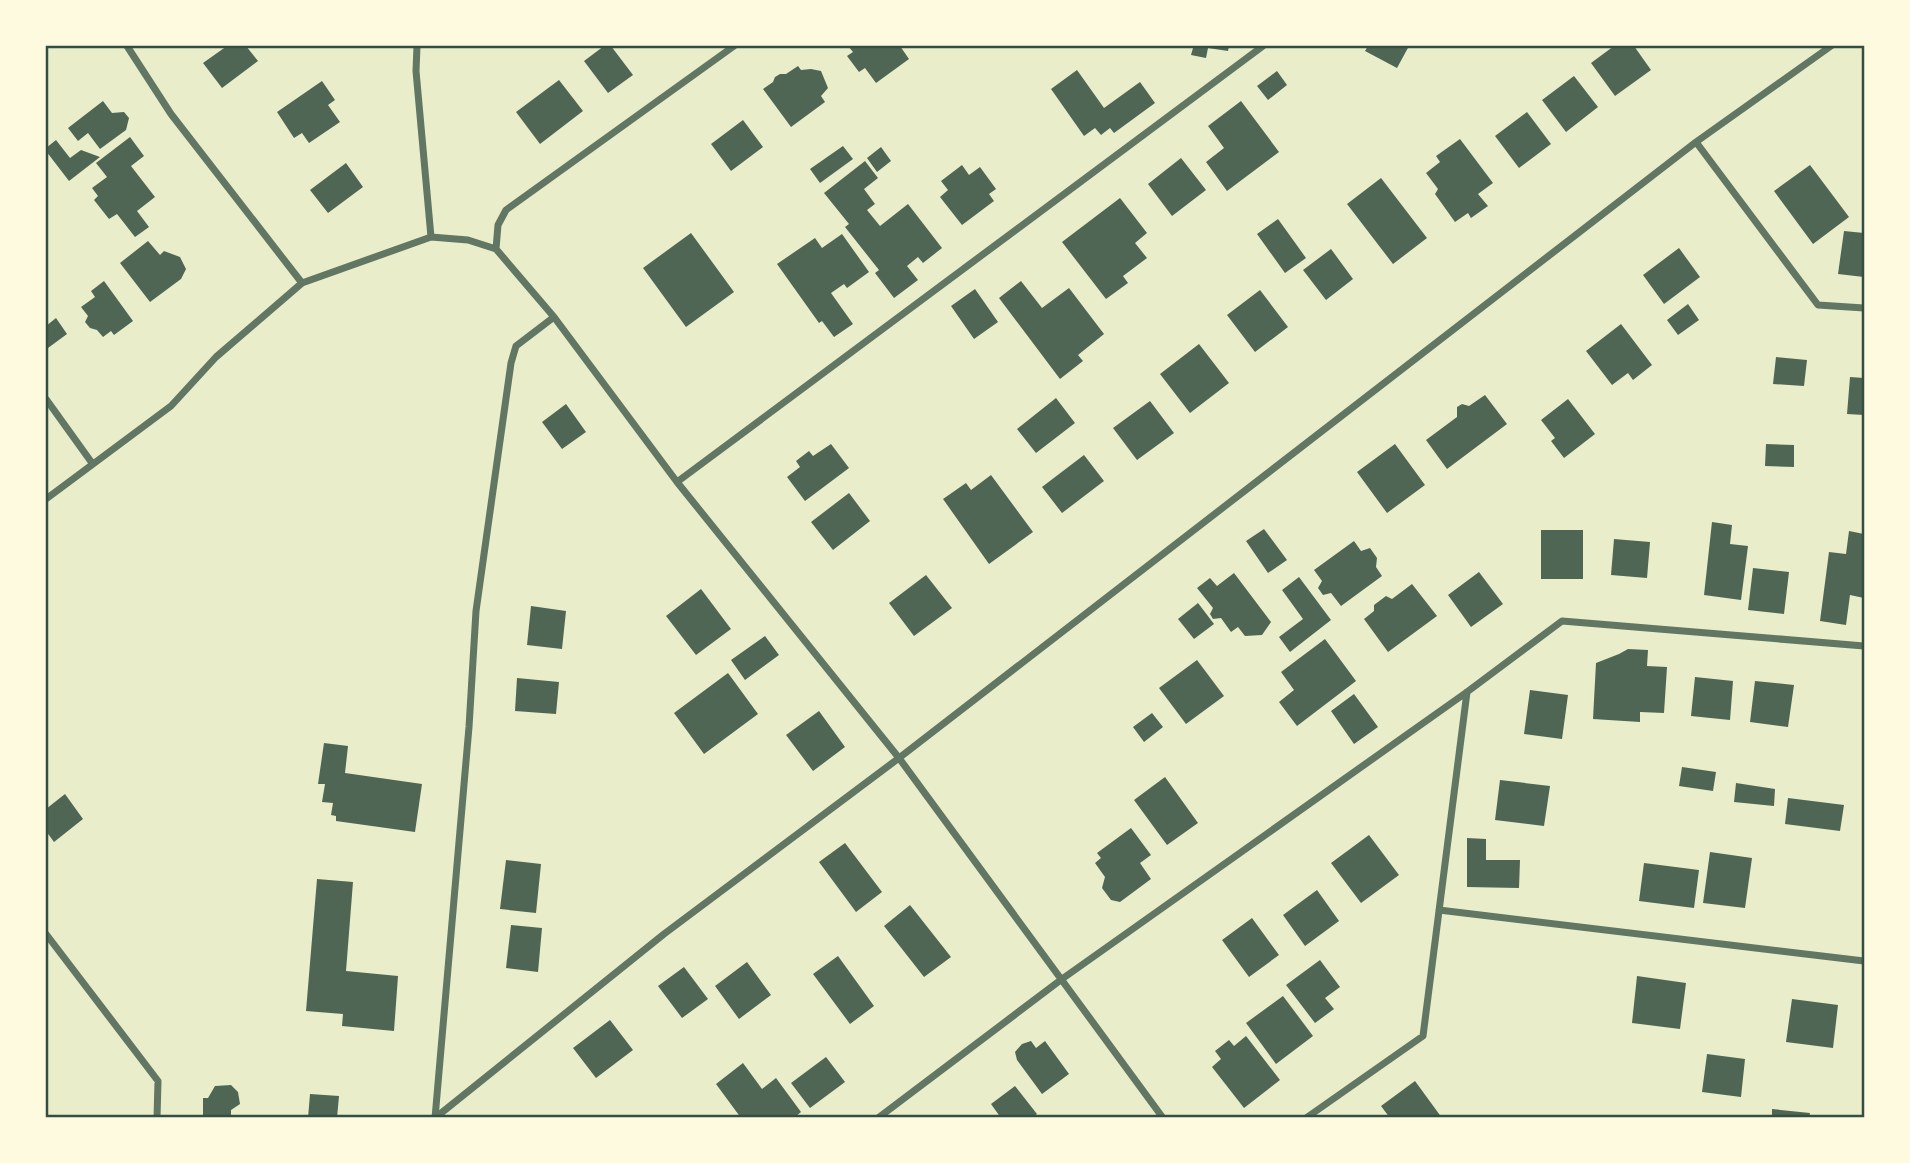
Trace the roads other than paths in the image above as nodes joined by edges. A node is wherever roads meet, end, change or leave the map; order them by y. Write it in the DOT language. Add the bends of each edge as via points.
graph roads {
  1 [pos="127,46"];
  2 [pos="417,46"];
  3 [pos="734,46"];
  4 [pos="1263,46"];
  5 [pos="1831,46"];
  6 [pos="1696,142"];
  7 [pos="431,237"];
  8 [pos="496,249"];
  9 [pos="302,283"];
  10 [pos="1864,308"];
  11 [pos="554,317"];
  12 [pos="46,398"];
  13 [pos="92,463"];
  14 [pos="677,482"];
  15 [pos="46,499"];
  16 [pos="1864,646"];
  17 [pos="1467,692"];
  18 [pos="899,758"];
  19 [pos="1439,910"];
  20 [pos="46,934"];
  21 [pos="1864,961"];
  22 [pos="1062,979"];
  23 [pos="157,1118"];
  24 [pos="435,1118"];
  25 [pos="878,1118"];
  26 [pos="1163,1118"];
  27 [pos="1306,1118"];
  1 -- 9 [label="street" via="171,114"];
  2 -- 7 [label="street"];
  3 -- 8 [label="street" via="506,211 498,225"];
  4 -- 14 [label="street"];
  5 -- 6 [label="street"];
  6 -- 10 [label="street" via="1818,305"];
  6 -- 18 [label="street"];
  7 -- 8 [label="street" via="468,240"];
  7 -- 9 [label="street"];
  8 -- 11 [label="street"];
  9 -- 13 [label="street" via="216,357 171,405"];
  11 -- 14 [label="street"];
  11 -- 24 [label="street" via="516,346 511,363 476,611"];
  12 -- 13 [label="street"];
  13 -- 15 [label="street"];
  14 -- 18 [label="street"];
  16 -- 17 [label="street" via="1562,621"];
  17 -- 19 [label="street"];
  17 -- 22 [label="street"];
  18 -- 22 [label="street"];
  18 -- 24 [label="street" via="664,934"];
  19 -- 21 [label="street"];
  19 -- 27 [label="street" via="1423,1036"];
  20 -- 23 [label="street" via="158,1081"];
  22 -- 25 [label="street"];
  22 -- 26 [label="street"];
}
